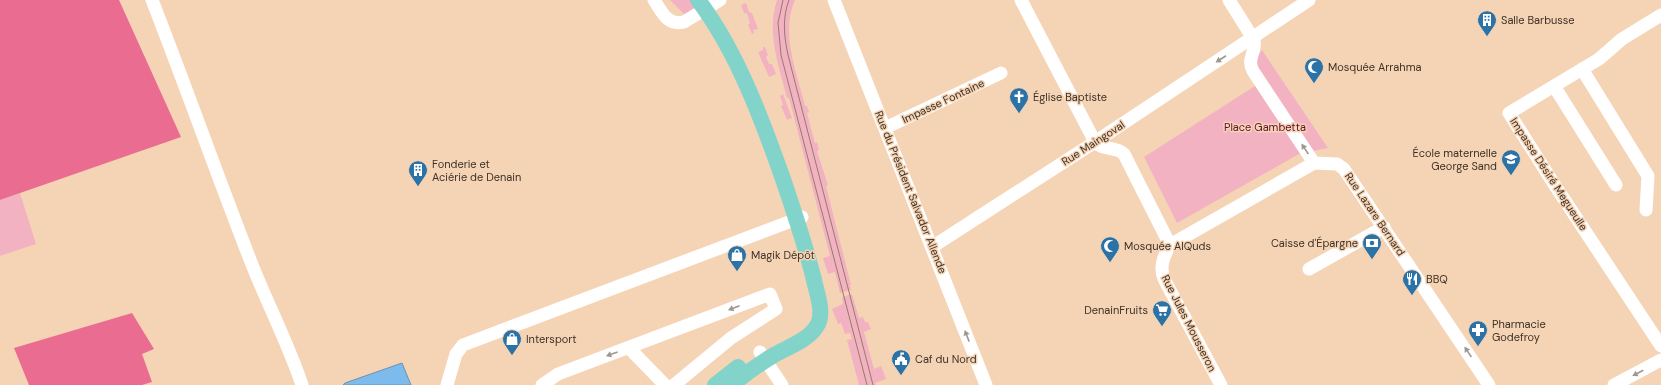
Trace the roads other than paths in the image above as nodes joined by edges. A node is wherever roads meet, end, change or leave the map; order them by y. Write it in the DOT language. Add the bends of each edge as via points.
graph roads {
  1 [pos="152,0"];
  2 [pos="654,0"];
  3 [pos="834,0"];
  4 [pos="1021,0"];
  5 [pos="1229,0"];
  6 [pos="1309,0"];
  7 [pos="710,3"];
  8 [pos="1661,15"];
  9 [pos="1253,37"];
  10 [pos="1582,69"];
  11 [pos="1001,73"];
  12 [pos="1554,86"];
  13 [pos="885,128"];
  14 [pos="1095,142"];
  15 [pos="1314,163"];
  16 [pos="1616,185"];
  17 [pos="1646,210"];
  18 [pos="799,218"];
  19 [pos="1384,227"];
  20 [pos="1170,245"];
  21 [pos="932,247"];
  22 [pos="1309,269"];
  23 [pos="1661,346"];
  24 [pos="629,348"];
  25 [pos="763,356"];
  26 [pos="1661,360"];
  27 [pos="302,385"];
  28 [pos="447,385"];
  29 [pos="542,385"];
  30 [pos="665,385"];
  31 [pos="674,385"];
  32 [pos="715,385"];
  33 [pos="732,385"];
  34 [pos="782,385"];
  35 [pos="986,385"];
  36 [pos="1221,385"];
  37 [pos="1490,385"];
  38 [pos="1614,385"];
  1 -- 27 [label="street" via="250,262 292,355"];
  2 -- 7 [label="street" via="667,20 675,23 684,22"];
  3 -- 13 [label="street, Rue du Président Salvador Allende"];
  4 -- 14 [label="street"];
  5 -- 9 [label="street"];
  6 -- 9 [label="street, Rue Maingoval"];
  7 -- 18 [label="main road" via="750,72 775,128 794,182"];
  8 -- 10 [label="street, Impasse Désiré Megueulle" via="1622,39 1603,56"];
  9 -- 14 [label="street, Rue Maingoval, one-way"];
  15 -- 9 [label="street, one-way" via="1251,68 1250,59 1255,44"];
  10 -- 12 [label="street, Impasse Désiré Megueulle"];
  10 -- 17 [label="street" via="1648,176"];
  11 -- 13 [label="street, Impasse Fontaine"];
  12 -- 16 [label="street"];
  12 -- 23 [label="street, Impasse Désiré Megueulle" via="1509,112"];
  13 -- 21 [label="street, Rue du Président Salvador Allende"];
  14 -- 20 [label="street" via="1100,147 1119,150 1124,154"];
  14 -- 21 [label="street, Rue Maingoval"];
  15 -- 19 [label="street, Rue Lazare Bernard" via="1337,164 1344,169"];
  15 -- 20 [label="street"];
  18 -- 25 [label="main road" via="817,295 807,322"];
  18 -- 28 [label="street" via="463,345 456,354"];
  19 -- 22 [label="street"];
  37 -- 19 [label="street, Rue Lazare Bernard, one-way"];
  20 -- 36 [label="street, Rue Jules Mousseron" via="1162,261 1163,274"];
  35 -- 21 [label="street, Rue du Président Salvador Allende, one-way"];
  24 -- 29 [label="street, one-way" via="558,374"];
  24 -- 30 [label="street"];
  31 -- 24 [label="street, one-way" via="731,338 776,308 770,294"];
  25 -- 32 [label="main road"];
  25 -- 33 [label="main road"];
  25 -- 34 [label="street"];
  26 -- 38 [label="street, one-way"];
}
